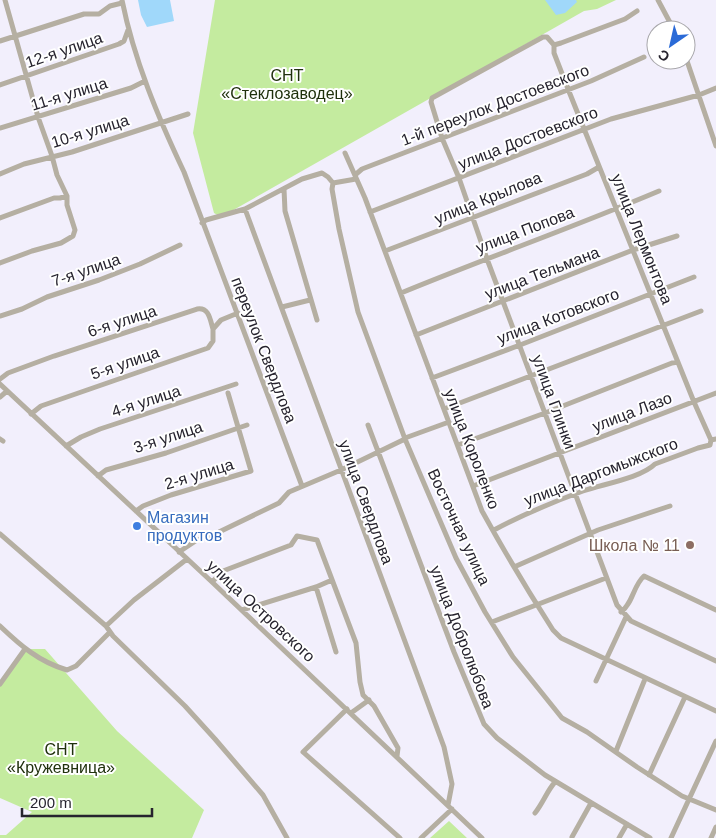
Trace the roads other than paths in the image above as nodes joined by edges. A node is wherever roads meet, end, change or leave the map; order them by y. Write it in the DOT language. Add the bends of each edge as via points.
graph roads {
  1 [pos="5,0"];
  2 [pos="658,0"];
  3 [pos="122,2"];
  4 [pos="637,11"];
  5 [pos="669,20"];
  6 [pos="128,29"];
  7 [pos="15,37"];
  8 [pos="0,41"];
  9 [pos="554,45"];
  10 [pos="644,57"];
  11 [pos="690,70"];
  12 [pos="26,76"];
  13 [pos="145,81"];
  14 [pos="0,85"];
  15 [pos="716,88"];
  16 [pos="568,89"];
  17 [pos="698,95"];
  18 [pos="188,114"];
  19 [pos="38,117"];
  20 [pos="160,122"];
  21 [pos="0,128"];
  22 [pos="584,129"];
  23 [pos="442,138"];
  24 [pos="716,146"];
  25 [pos="344,153"];
  26 [pos="52,156"];
  27 [pos="599,167"];
  28 [pos="0,174"];
  29 [pos="355,177"];
  30 [pos="459,178"];
  31 [pos="333,183"];
  32 [pos="284,189"];
  33 [pos="659,191"];
  34 [pos="67,196"];
  35 [pos="616,208"];
  36 [pos="245,209"];
  37 [pos="370,212"];
  38 [pos="0,218"];
  39 [pos="473,218"];
  40 [pos="202,223"];
  41 [pos="677,236"];
  42 [pos="180,245"];
  43 [pos="633,250"];
  44 [pos="385,251"];
  45 [pos="487,259"];
  46 [pos="0,263"];
  47 [pos="694,277"];
  48 [pos="401,293"];
  49 [pos="651,294"];
  50 [pos="310,300"];
  51 [pos="504,301"];
  52 [pos="282,307"];
  53 [pos="701,311"];
  54 [pos="238,313"];
  55 [pos="0,316"];
  56 [pos="317,320"];
  57 [pos="664,325"];
  58 [pos="213,329"];
  59 [pos="416,335"];
  60 [pos="520,346"];
  61 [pos="678,362"];
  62 [pos="531,376"];
  63 [pos="0,378"];
  64 [pos="432,378"];
  65 [pos="0,384"];
  66 [pos="236,384"];
  67 [pos="7,391"];
  68 [pos="228,393"];
  69 [pos="716,393"];
  70 [pos="0,397"];
  71 [pos="694,402"];
  72 [pos="444,409"];
  73 [pos="545,413"];
  74 [pos="31,414"];
  75 [pos="449,422"];
  76 [pos="247,425"];
  77 [pos="368,425"];
  78 [pos="238,427"];
  79 [pos="405,438"];
  80 [pos="714,439"];
  81 [pos="458,445"];
  82 [pos="66,446"];
  83 [pos="379,452"];
  84 [pos="560,454"];
  85 [pos="341,470"];
  86 [pos="98,476"];
  87 [pos="302,486"];
  88 [pos="473,486"];
  89 [pos="575,495"];
  90 [pos="670,506"];
  91 [pos="136,511"];
  92 [pos="494,530"];
  93 [pos="0,534"];
  94 [pos="590,534"];
  95 [pos="179,552"];
  96 [pos="188,559"];
  97 [pos="514,567"];
  98 [pos="606,578"];
  99 [pos="332,580"];
  100 [pos="212,582"];
  101 [pos="316,587"];
  102 [pos="537,604"];
  103 [pos="242,610"];
  104 [pos="716,610"];
  105 [pos="621,612"];
  106 [pos="626,617"];
  107 [pos="492,622"];
  108 [pos="0,626"];
  109 [pos="106,626"];
  110 [pos="110,632"];
  111 [pos="25,650"];
  112 [pos="336,652"];
  113 [pos="606,660"];
  114 [pos="716,661"];
  115 [pos="2,676"];
  116 [pos="645,679"];
  117 [pos="596,681"];
  118 [pos="0,684"];
  119 [pos="685,698"];
  120 [pos="369,700"];
  121 [pos="349,711"];
  122 [pos="716,711"];
  123 [pos="716,741"];
  124 [pos="616,751"];
  125 [pos="397,756"];
  126 [pos="649,775"];
  127 [pos="555,782"];
  128 [pos="689,799"];
  129 [pos="591,803"];
  130 [pos="450,807"];
  131 [pos="716,810"];
  132 [pos="535,813"];
  133 [pos="626,824"];
  134 [pos="716,827"];
  135 [pos="572,837"];
  136 [pos="287,838"];
  137 [pos="400,838"];
  138 [pos="421,838"];
  139 [pos="482,838"];
  140 [pos="619,838"];
  141 [pos="650,838"];
  142 [pos="671,838"];
  143 [pos="711,838"];
  1 -- 7 [label="street"];
  2 -- 5 [label="street"];
  3 -- 6 [label="street, переулок Свердлова"];
  3 -- 7 [label="street" via="99,14 84,14"];
  4 -- 9 [label="street" via="625,19"];
  6 -- 12 [label="street, 12-я улица" via="119,44"];
  6 -- 13 [label="street, переулок Свердлова"];
  7 -- 8 [label="street"];
  7 -- 12 [label="street"];
  9 -- 16 [label="street, улица Лермонтова"];
  9 -- 23 [label="street, улица Глинки" via="543,37 432,98"];
  10 -- 16 [label="street, 1-й переулок Достоевского"];
  11 -- 17 [label="street"];
  12 -- 14 [label="street, 12-я улица"];
  12 -- 19 [label="street"];
  13 -- 19 [label="street, 11-я улица"];
  13 -- 20 [label="street, переулок Свердлова"];
  15 -- 17 [label="street, улица Достоевского"];
  16 -- 22 [label="street, улица Лермонтова"];
  16 -- 23 [label="street, 1-й переулок Достоевского"];
  17 -- 22 [label="street, улица Достоевского"];
  17 -- 24 [label="street"];
  18 -- 20 [label="street, 10-я улица"];
  19 -- 21 [label="street, 11-я улица"];
  19 -- 26 [label="street"];
  20 -- 26 [label="street, 10-я улица"];
  20 -- 40 [label="street, переулок Свердлова" via="184,172"];
  22 -- 27 [label="street, улица Лермонтова"];
  22 -- 30 [label="street, улица Достоевского"];
  23 -- 29 [label="street, 1-й переулок Достоевского" via="362,169"];
  23 -- 30 [label="street, улица Глинки"];
  25 -- 29 [label="street, улица Короленко"];
  26 -- 28 [label="street, 10-я улица"];
  26 -- 34 [label="street"];
  27 -- 35 [label="street, улица Лермонтова"];
  27 -- 39 [label="street, улица Крылова"];
  29 -- 31 [label="street, 1-й переулок Достоевского"];
  29 -- 37 [label="street, улица Короленко"];
  30 -- 37 [label="street, улица Достоевского"];
  30 -- 39 [label="street, улица Глинки"];
  31 -- 32 [label="street" via="322,173"];
  31 -- 79 [label="street, Восточная улица" via="339,229 358,312"];
  32 -- 36 [label="street"];
  32 -- 50 [label="street" via="285,211"];
  33 -- 35 [label="street, улица Попова"];
  34 -- 38 [label="street"];
  34 -- 46 [label="street" via="75,228 73,236"];
  35 -- 43 [label="street, улица Лермонтова"];
  35 -- 45 [label="street, улица Попова"];
  36 -- 40 [label="street"];
  36 -- 52 [label="street, улица Свердлова"];
  37 -- 44 [label="street, улица Короленко"];
  39 -- 44 [label="street, улица Крылова"];
  39 -- 45 [label="street, улица Глинки"];
  40 -- 54 [label="street, переулок Свердлова"];
  41 -- 43 [label="street, улица Тельмана"];
  42 -- 55 [label="street, 7-я улица" via="140,264"];
  43 -- 49 [label="street, улица Лермонтова"];
  43 -- 51 [label="street, улица Тельмана"];
  44 -- 48 [label="street, улица Короленко"];
  45 -- 48 [label="street, улица Попова"];
  45 -- 51 [label="street, улица Глинки"];
  47 -- 49 [label="street, улица Котовского"];
  48 -- 59 [label="street, улица Короленко"];
  49 -- 57 [label="street, улица Лермонтова"];
  49 -- 60 [label="street, улица Котовского"];
  50 -- 52 [label="street"];
  50 -- 56 [label="street"];
  51 -- 59 [label="street, улица Тельмана"];
  51 -- 60 [label="street, улица Глинки"];
  52 -- 85 [label="street, улица Свердлова"];
  53 -- 57 [label="street"];
  54 -- 58 [label="street" via="221,320"];
  54 -- 87 [label="street, переулок Свердлова"];
  57 -- 61 [label="street, улица Лермонтова"];
  57 -- 62 [label="street"];
  58 -- 63 [label="street, 6-я улица" via="206,310 197,309 54,356"];
  58 -- 74 [label="street, 5-я улица" via="213,341 208,348 41,406"];
  59 -- 64 [label="street, улица Короленко"];
  60 -- 62 [label="street, улица Глинки"];
  60 -- 64 [label="street, улица Котовского"];
  61 -- 71 [label="street, улица Лермонтова"];
  61 -- 73 [label="street"];
  62 -- 72 [label="street"];
  62 -- 73 [label="street, улица Глинки"];
  64 -- 72 [label="street, улица Короленко"];
  65 -- 67 [label="street, улица Островского"];
  66 -- 82 [label="street, 4-я улица" via="100,429"];
  67 -- 70 [label="street"];
  67 -- 74 [label="street, улица Островского"];
  68 -- 78 [label="street, 2-я улица"];
  69 -- 71 [label="street, улица Лазо"];
  71 -- 80 [label="street, улица Лермонтова"];
  71 -- 84 [label="street, улица Лазо"];
  72 -- 75 [label="street, улица Короленко"];
  73 -- 81 [label="street"];
  73 -- 84 [label="street, улица Глинки"];
  74 -- 82 [label="street, улица Островского"];
  75 -- 79 [label="street"];
  75 -- 81 [label="street, улица Короленко"];
  76 -- 78 [label="street, 3-я улица"];
  77 -- 83 [label="street, улица Добролюбова"];
  78 -- 86 [label="street, 3-я улица" via="106,470"];
  78 -- 91 [label="street, 2-я улица" via="251,471 170,495"];
  79 -- 83 [label="street"];
  79 -- 107 [label="street, Восточная улица" via="456,558"];
  80 -- 89 [label="street, улица Даргомыжского" via="705,448"];
  81 -- 88 [label="street, улица Короленко"];
  82 -- 86 [label="street, улица Островского"];
  83 -- 85 [label="street"];
  83 -- 127 [label="street, улица Добролюбова" via="481,720 497,738"];
  84 -- 88 [label="street, улица Лазо"];
  84 -- 89 [label="street, улица Глинки"];
  85 -- 87 [label="street"];
  85 -- 130 [label="street, улица Свердлова" via="444,747 452,784"];
  86 -- 91 [label="street, улица Островского"];
  87 -- 95 [label="street" via="289,492 284,499 197,540"];
  88 -- 92 [label="street, улица Короленко" via="482,511"];
  89 -- 92 [label="street, улица Даргомыжского"];
  89 -- 94 [label="street, улица Глинки"];
  90 -- 94 [label="street"];
  91 -- 95 [label="street, улица Островского"];
  92 -- 97 [label="street, улица Короленко"];
  93 -- 109 [label="street"];
  94 -- 97 [label="street"];
  94 -- 98 [label="street, улица Глинки"];
  95 -- 96 [label="street, улица Островского"];
  96 -- 100 [label="street, улица Островского"];
  96 -- 109 [label="street"];
  97 -- 102 [label="street, улица Короленко"];
  98 -- 102 [label="street"];
  98 -- 105 [label="street, улица Глинки"];
  99 -- 100 [label="street" via="317,540 297,536 291,545 223,571"];
  99 -- 101 [label="street"];
  99 -- 120 [label="street" via="356,643 360,682 363,695"];
  100 -- 103 [label="street, улица Островского"];
  101 -- 103 [label="street"];
  101 -- 112 [label="street"];
  102 -- 107 [label="street"];
  102 -- 113 [label="street, улица Короленко" via="561,638"];
  103 -- 121 [label="street, улица Островского"];
  104 -- 105 [label="street" via="644,576"];
  105 -- 106 [label="street, улица Глинки"];
  106 -- 113 [label="street"];
  106 -- 114 [label="street, улица Глинки"];
  107 -- 124 [label="street, Восточная улица" via="520,667 556,712"];
  108 -- 111 [label="street"];
  109 -- 110 [label="street"];
  110 -- 111 [label="street" via="76,666 67,670"];
  110 -- 136 [label="street" via="215,738 263,795"];
  111 -- 115 [label="street"];
  113 -- 116 [label="street, улица Короленко"];
  113 -- 117 [label="street"];
  115 -- 118 [label="street"];
  116 -- 119 [label="street, улица Короленко"];
  116 -- 124 [label="street"];
  119 -- 122 [label="street, улица Короленко"];
  119 -- 126 [label="street"];
  120 -- 121 [label="street"];
  120 -- 125 [label="street" via="398,748"];
  121 -- 125 [label="street, улица Островского"];
  121 -- 137 [label="street" via="303,752"];
  123 -- 128 [label="street"];
  124 -- 126 [label="street, Восточная улица"];
  125 -- 130 [label="street, улица Островского"];
  126 -- 128 [label="street, Восточная улица"];
  127 -- 129 [label="street, улица Добролюбова"];
  127 -- 132 [label="street"];
  128 -- 131 [label="street, Восточная улица"];
  128 -- 142 [label="street"];
  129 -- 133 [label="street, улица Добролюбова"];
  129 -- 135 [label="street"];
  130 -- 138 [label="street"];
  130 -- 139 [label="street, улица Островского"];
  133 -- 140 [label="street"];
  133 -- 141 [label="street, улица Добролюбова"];
  134 -- 143 [label="street"];
}
